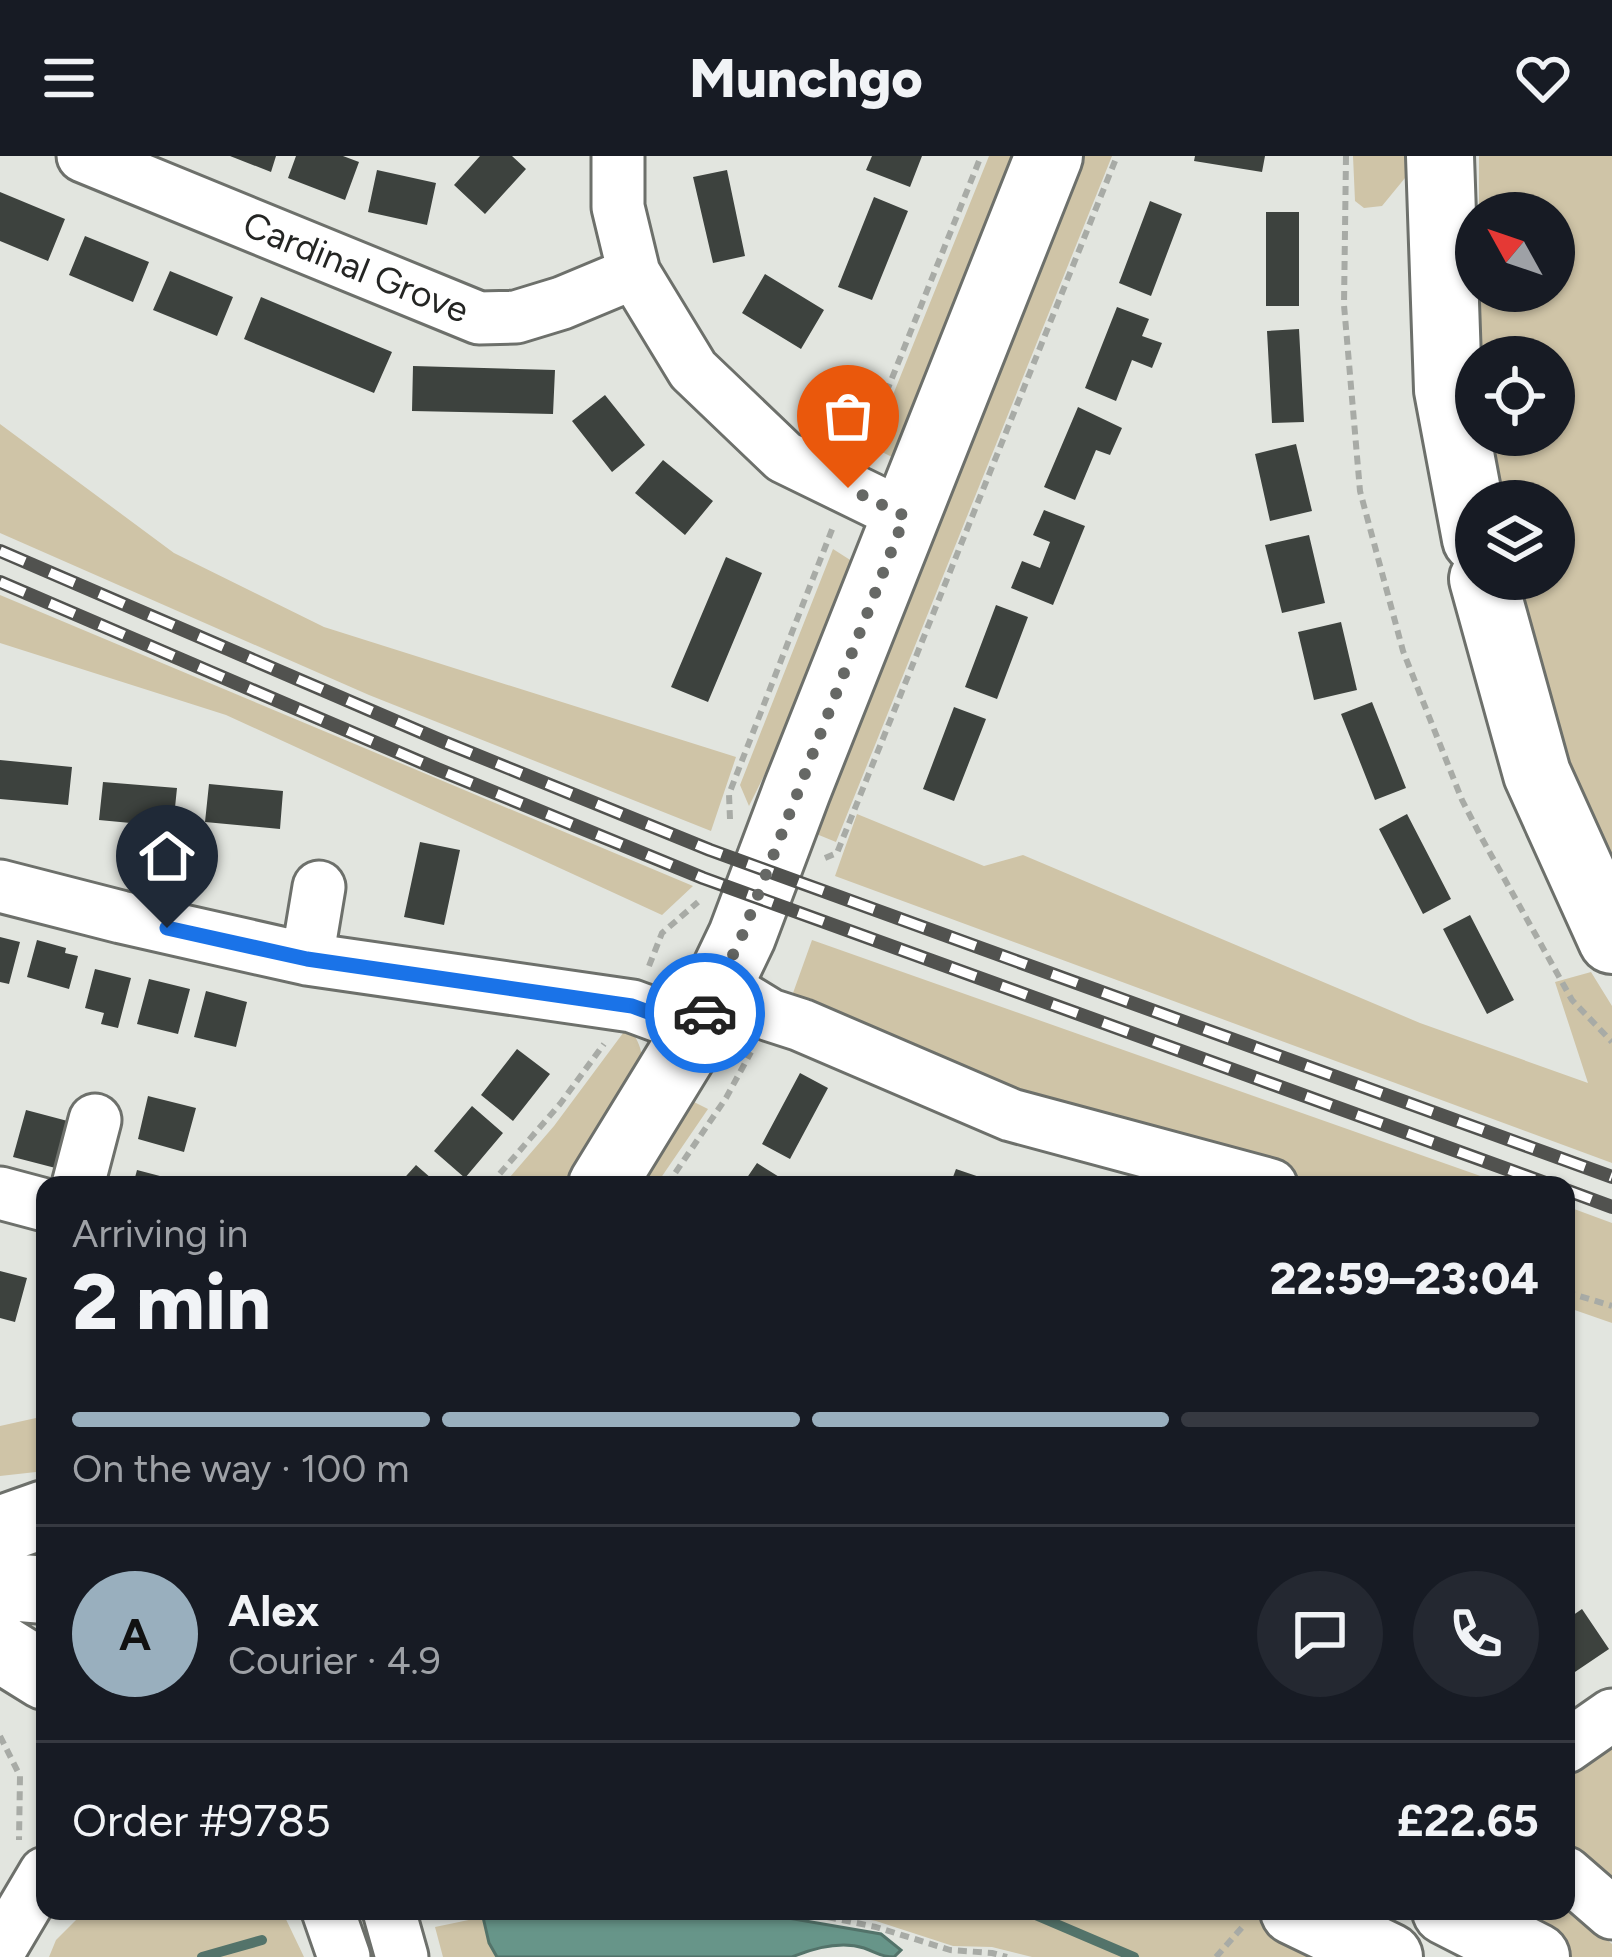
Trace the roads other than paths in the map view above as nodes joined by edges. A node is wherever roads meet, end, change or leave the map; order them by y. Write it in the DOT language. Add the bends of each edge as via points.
graph roads {
  1 [pos="83,156"];
  2 [pos="618,156"];
  3 [pos="1049,156"];
  4 [pos="1440,156"];
  5 [pos="634,273"];
  6 [pos="1465,480"];
  7 [pos="905,516"];
  8 [pos="1490,600"];
  9 [pos="0,886"];
  10 [pos="319,887"];
  11 [pos="1612,940"];
  12 [pos="307,959"];
  13 [pos="708,1007"];
  14 [pos="95,1120"];
  15 [pos="80,1176"];
  16 [pos="607,1176"];
  17 [pos="1238,1176"];
  18 [pos="0,1193"];
  19 [pos="36,1203"];
  20 [pos="36,1517"];
  21 [pos="0,1530"];
  22 [pos="0,1581"];
  23 [pos="36,1589"];
  24 [pos="0,1648"];
  25 [pos="36,1670"];
  26 [pos="1612,1715"];
  27 [pos="1575,1741"];
  28 [pos="32,1857"];
  29 [pos="1575,1881"];
  30 [pos="1612,1912"];
  31 [pos="331,1920"];
  32 [pos="1313,1920"];
  33 [pos="1464,1920"];
  34 [pos="0,1949"];
  35 [pos="344,1957"];
  36 [pos="1389,1957"];
  37 [pos="1536,1957"];
  1 -- 5 [label="street, Cardinal Grove" via="479,318 562,303"];
  2 -- 5 [label="street" via="618,208"];
  3 -- 7 [label="main road"];
  4 -- 6 [label="main road" via="1448,390"];
  5 -- 7 [label="street" via="693,370 784,457"];
  7 -- 13 [label="main road"];
  8 -- 11 [label="main road" via="1537,774"];
  9 -- 12 [label="street"];
  10 -- 12 [label="street"];
  12 -- 13 [label="street" via="632,1006"];
  13 -- 16 [label="main road"];
  13 -- 17 [label="street" via="801,1025 1011,1115"];
  14 -- 15 [label="street"];
  18 -- 19 [label="street"];
  20 -- 21 [label="main road"];
  22 -- 23 [label="main road"];
  24 -- 25 [label="main road"];
  26 -- 27 [label="street"];
  28 -- 34 [label="street"];
  29 -- 30 [label="street"];
  31 -- 35 [label="street"];
  32 -- 36 [label="main road"];
  33 -- 37 [label="main road"];
}
